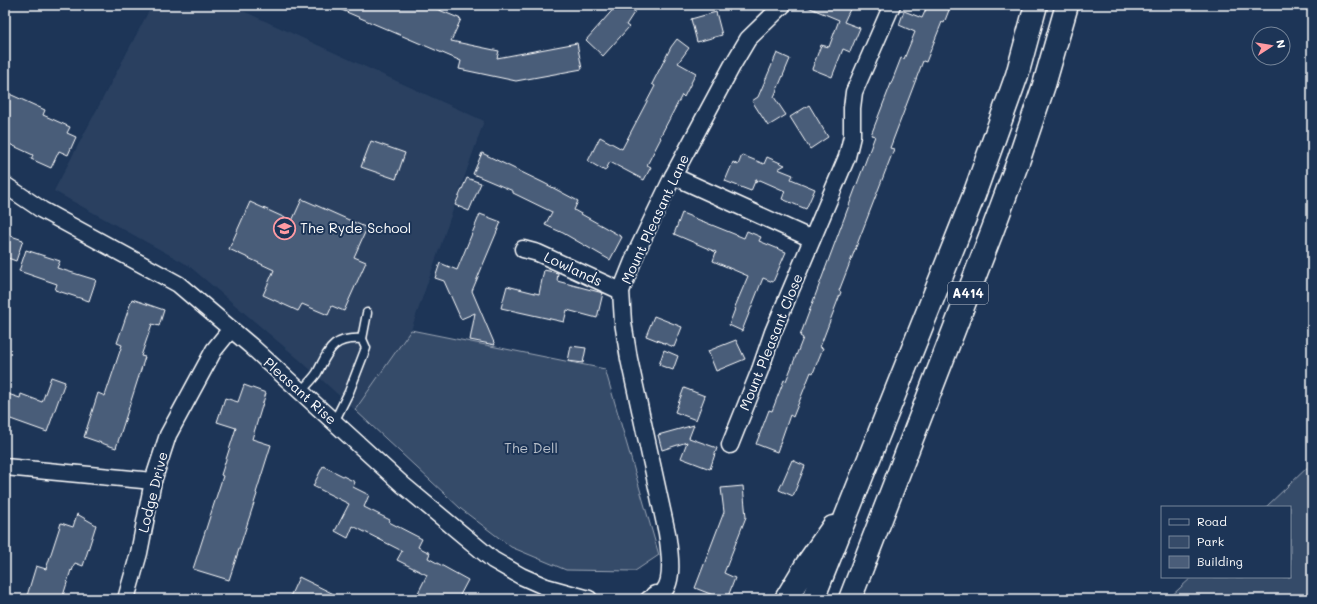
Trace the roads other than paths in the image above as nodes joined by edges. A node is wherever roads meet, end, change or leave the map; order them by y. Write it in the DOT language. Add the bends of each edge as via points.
graph roads {
  1 [pos="783,5"];
  2 [pos="892,5"];
  3 [pos="1036,5"];
  4 [pos="1067,5"];
  5 [pos="673,176"];
  6 [pos="5,185"];
  7 [pos="812,239"];
  8 [pos="524,249"];
  9 [pos="621,291"];
  10 [pos="367,313"];
  11 [pos="231,329"];
  12 [pos="362,338"];
  13 [pos="300,392"];
  14 [pos="334,422"];
  15 [pos="730,445"];
  16 [pos="5,467"];
  17 [pos="153,481"];
  18 [pos="852,500"];
  19 [pos="654,598"];
  20 [pos="126,599"];
  21 [pos="590,599"];
  22 [pos="786,599"];
  23 [pos="813,599"];
  24 [pos="850,599"];
  1 -- 5 [label="street, Mount Pleasant Lane" via="748,39"];
  2 -- 7 [label="street, Mount Pleasant Close" via="854,92 852,136 847,157"];
  3 -- 18 [label="highway, A414" via="1016,75 974,195"];
  4 -- 24 [label="highway, A414" via="1019,159"];
  5 -- 7 [label="street"];
  5 -- 9 [label="street, Mount Pleasant Lane" via="636,252"];
  6 -- 11 [label="street, Pleasant Rise" via="42,210 178,284"];
  7 -- 15 [label="street, Mount Pleasant Close"];
  8 -- 9 [label="street, Lowlands"];
  9 -- 19 [label="street, Mount Pleasant Lane" via="629,359 670,556 668,584 664,592"];
  10 -- 12 [label="lane"];
  11 -- 13 [label="street, Pleasant Rise"];
  11 -- 17 [label="street, Lodge Drive" via="214,350 168,436"];
  12 -- 13 [label="lane" via="353,338 332,346 316,374"];
  12 -- 14 [label="lane" via="366,348"];
  13 -- 14 [label="street, Pleasant Rise"];
  14 -- 21 [label="street, Pleasant Rise" via="403,485 493,560 546,587"];
  16 -- 17 [label="street"];
  17 -- 20 [label="street, Lodge Drive" via="139,553"];
  18 -- 22 [label="highway, A414"];
  18 -- 23 [label="highway, A414"];
}
